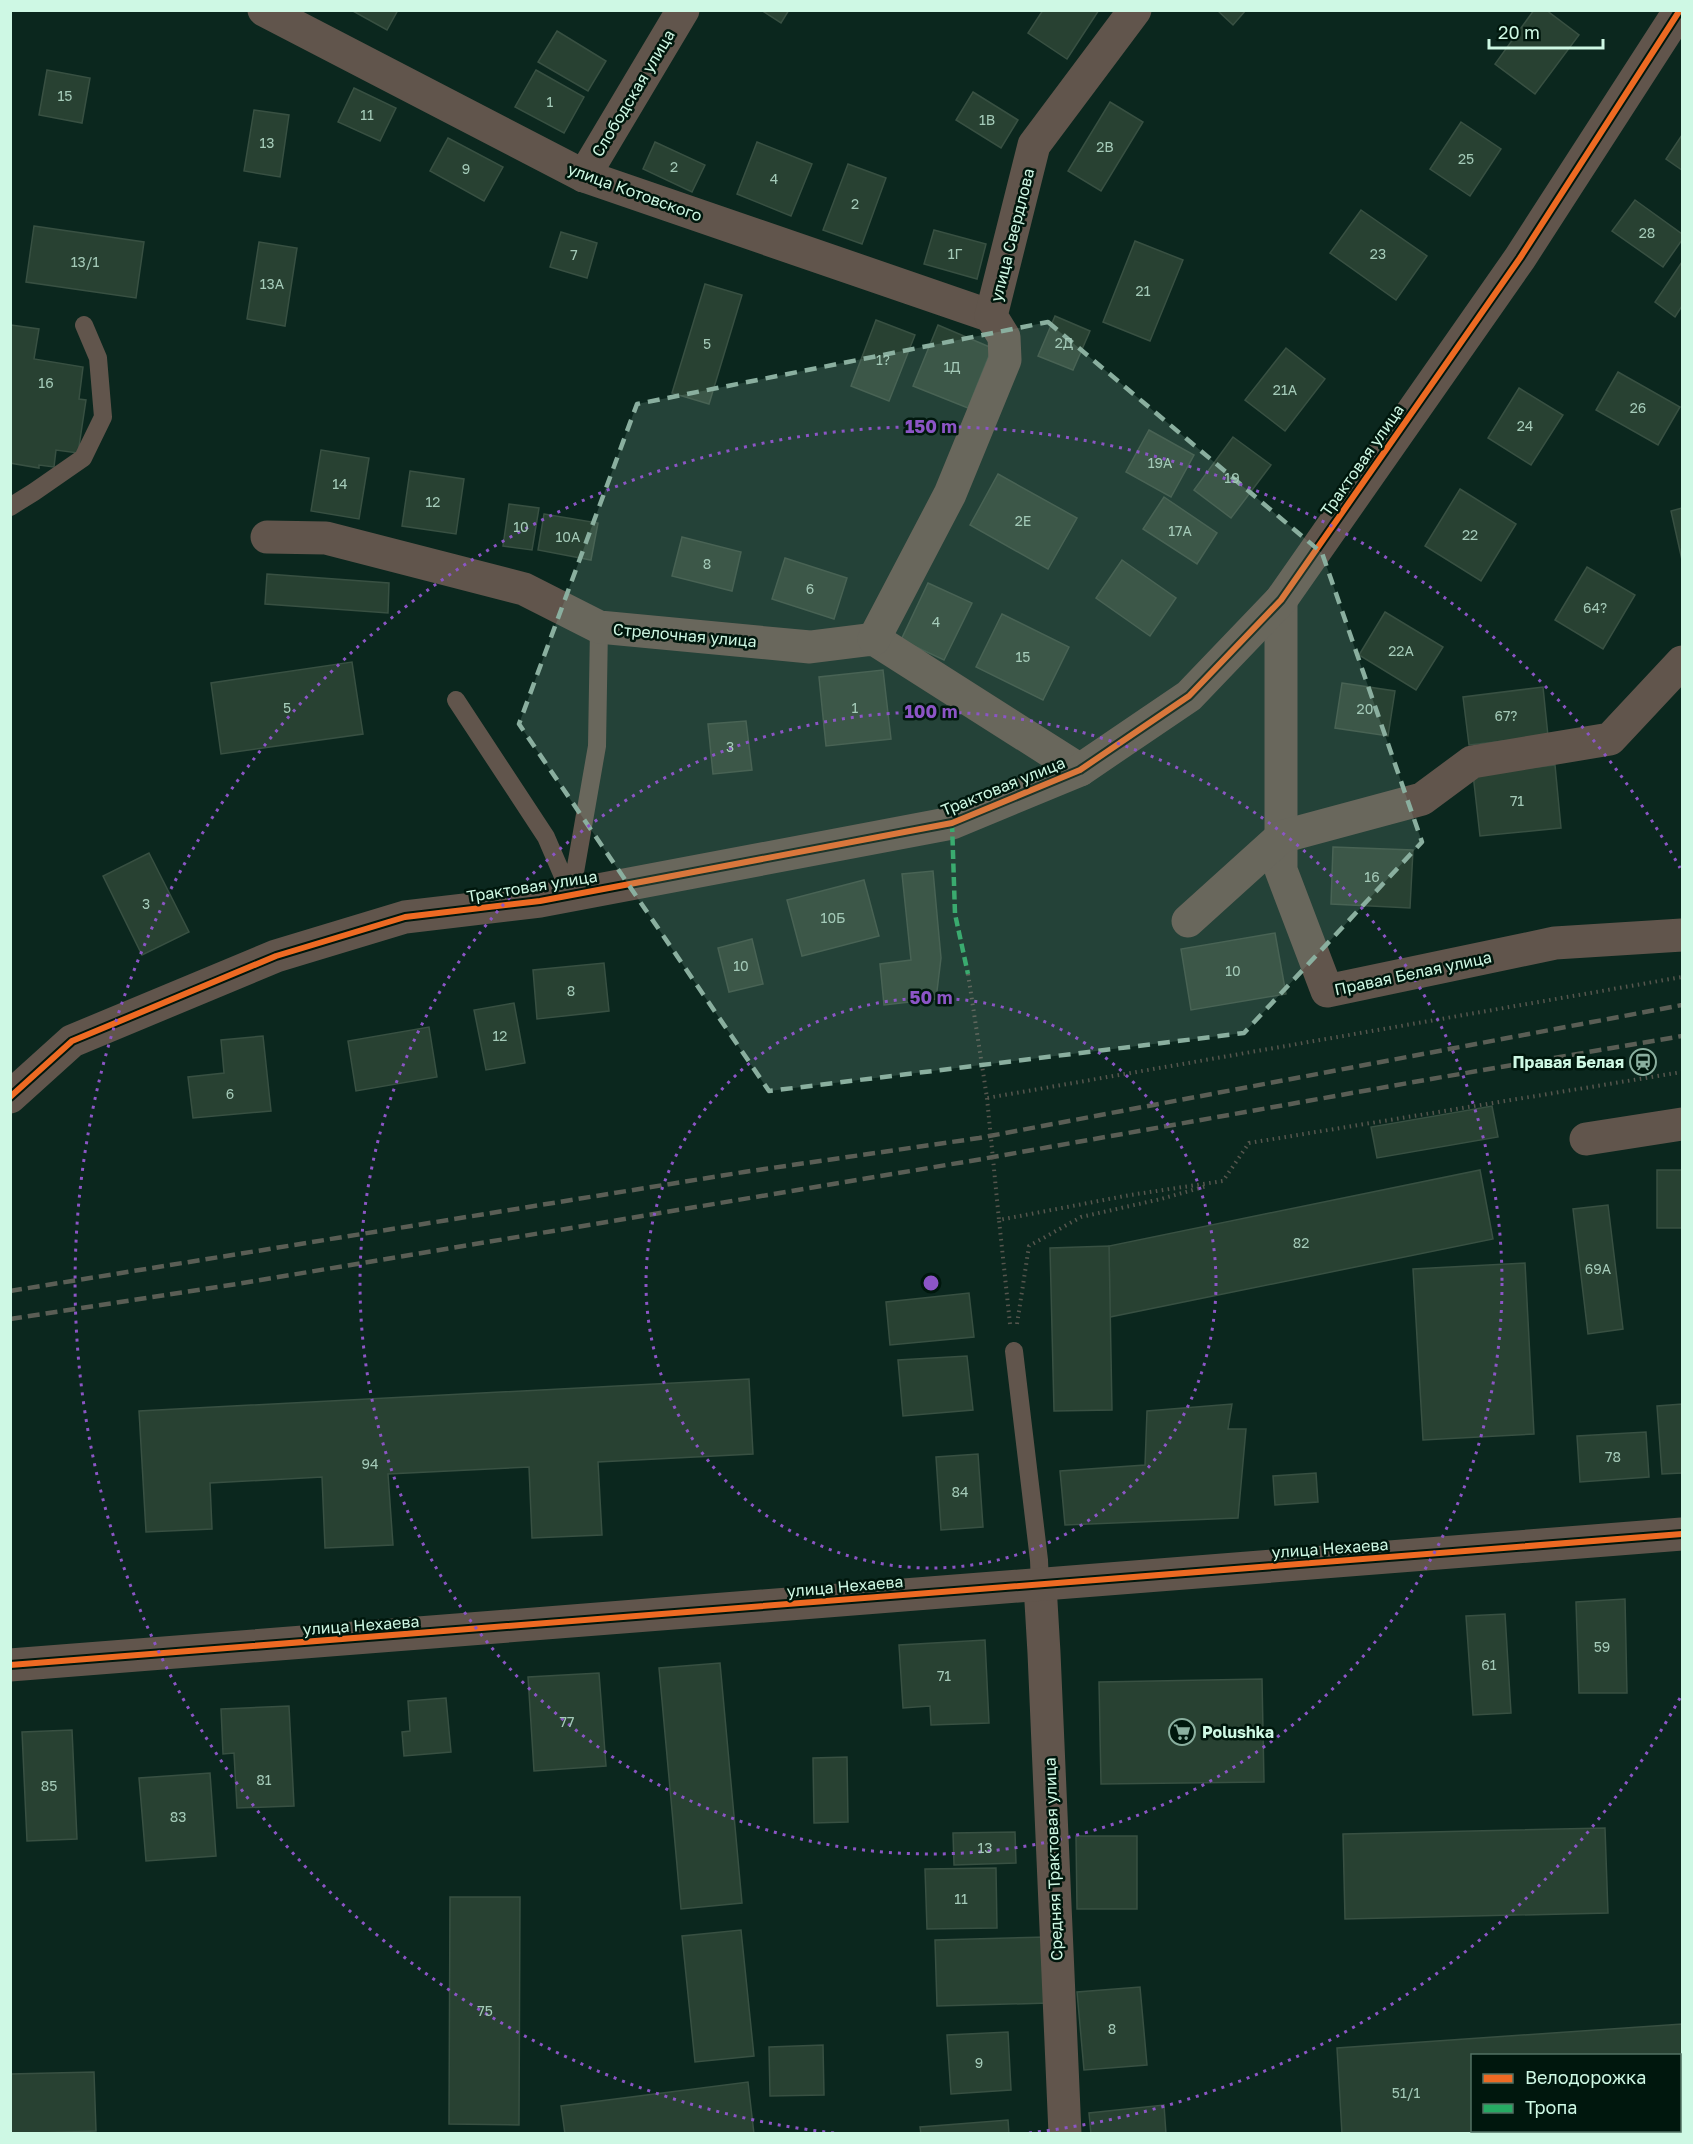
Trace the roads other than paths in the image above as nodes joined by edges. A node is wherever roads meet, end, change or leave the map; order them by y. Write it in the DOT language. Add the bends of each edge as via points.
graph roads {
  1 [pos="264,10"];
  2 [pos="683,10"];
  3 [pos="1135,10"];
  4 [pos="1680,10"];
  5 [pos="584,176"];
  6 [pos="991,316"];
  7 [pos="84,325"];
  8 [pos="10,507"];
  9 [pos="267,537"];
  10 [pos="1281,600"];
  11 [pos="599,627"];
  12 [pos="874,639"];
  13 [pos="1683,662"];
  14 [pos="456,700"];
  15 [pos="1080,770"];
  16 [pos="1281,837"];
  17 [pos="571,895"];
  18 [pos="1188,921"];
  19 [pos="1683,935"];
  20 [pos="24,1070"];
  21 [pos="10,1097"];
  22 [pos="1683,1124"];
  23 [pos="1586,1138"];
  24 [pos="1014,1351"];
  25 [pos="1683,1534"];
  26 [pos="1040,1585"];
  27 [pos="10,1665"];
  28 [pos="1065,2133"];
  1 -- 5 [label="street, улица Котовского"];
  2 -- 5 [label="street, Слободская улица"];
  3 -- 6 [label="street, улица Свердлова" via="1034,145"];
  4 -- 10 [label="street, Трактовая улица" via="1520,258"];
  5 -- 6 [label="street, улица Котовского"];
  6 -- 12 [label="street, улица Свердлова" via="1004,337 1005,360 950,494"];
  7 -- 8 [label="lane" via="98,358 103,417 82,458"];
  9 -- 11 [label="street, Стрелочная улица" via="326,538 524,589"];
  10 -- 15 [label="street, Трактовая улица" via="1189,696"];
  10 -- 16 [label="street, Правая Белая улица"];
  11 -- 12 [label="street, Стрелочная улица" via="810,647"];
  11 -- 17 [label="lane" via="597,746"];
  12 -- 15 [label="street"];
  13 -- 16 [label="street" via="1610,739 1472,762 1422,799"];
  14 -- 17 [label="lane" via="546,837"];
  15 -- 17 [label="street, Трактовая улица" via="952,823"];
  16 -- 18 [label="street"];
  16 -- 19 [label="street, Правая Белая улица" via="1281,870 1327,991 1555,943"];
  17 -- 20 [label="street, Трактовая улица" via="405,917 276,957 72,1041"];
  20 -- 21 [label="street, Трактовая улица"];
  22 -- 23 [label="street"];
  24 -- 26 [label="lane"];
  25 -- 26 [label="street, улица Нехаева"];
  26 -- 27 [label="street, улица Нехаева"];
  26 -- 28 [label="street, Средняя Трактовая улица"];
}
